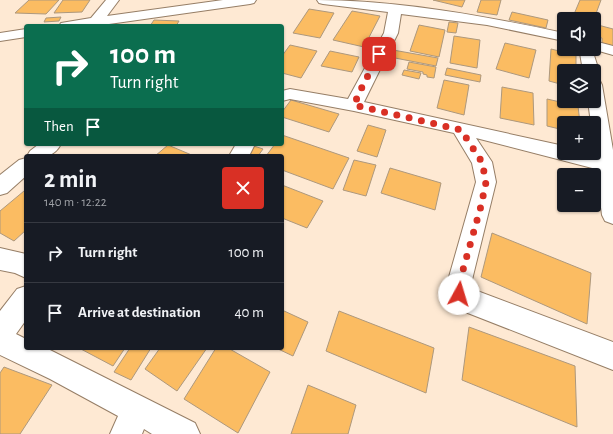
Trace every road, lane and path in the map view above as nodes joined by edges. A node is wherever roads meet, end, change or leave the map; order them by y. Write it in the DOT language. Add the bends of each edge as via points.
graph roads {
  1 [pos="113,0"];
  2 [pos="250,0"];
  3 [pos="323,0"];
  4 [pos="395,10"];
  5 [pos="146,21"];
  6 [pos="95,22"];
  7 [pos="80,24"];
  8 [pos="24,33"];
  9 [pos="557,36"];
  10 [pos="0,37"];
  11 [pos="601,49"];
  12 [pos="613,51"];
  13 [pos="284,96"];
  14 [pos="354,105"];
  15 [pos="597,108"];
  16 [pos="461,130"];
  17 [pos="50,146"];
  18 [pos="40,154"];
  19 [pos="606,164"];
  20 [pos="24,166"];
  21 [pos="0,187"];
  22 [pos="613,215"];
  23 [pos="0,259"];
  24 [pos="24,265"];
  25 [pos="24,301"];
  26 [pos="0,336"];
  27 [pos="0,340"];
  28 [pos="613,356"];
  29 [pos="131,422"];
  30 [pos="184,434"];
  1 -- 6 [label="street"];
  2 -- 5 [label="street"];
  3 -- 4 [label="street"];
  4 -- 9 [label="street" via="487,21"];
  4 -- 14 [label="street" via="391,33"];
  5 -- 6 [label="street"];
  6 -- 7 [label="street"];
  8 -- 10 [label="street"];
  11 -- 12 [label="street"];
  13 -- 14 [label="street" via="290,94"];
  14 -- 16 [label="street"];
  15 -- 19 [label="street"];
  16 -- 19 [label="street"];
  16 -- 28 [label="street" via="482,162 486,182 459,284 459,294 464,299"];
  17 -- 18 [label="street"];
  19 -- 22 [label="street"];
  20 -- 21 [label="street"];
  23 -- 24 [label="street"];
  25 -- 26 [label="street"];
  27 -- 29 [label="street" via="60,369"];
  29 -- 30 [label="street"];
}
